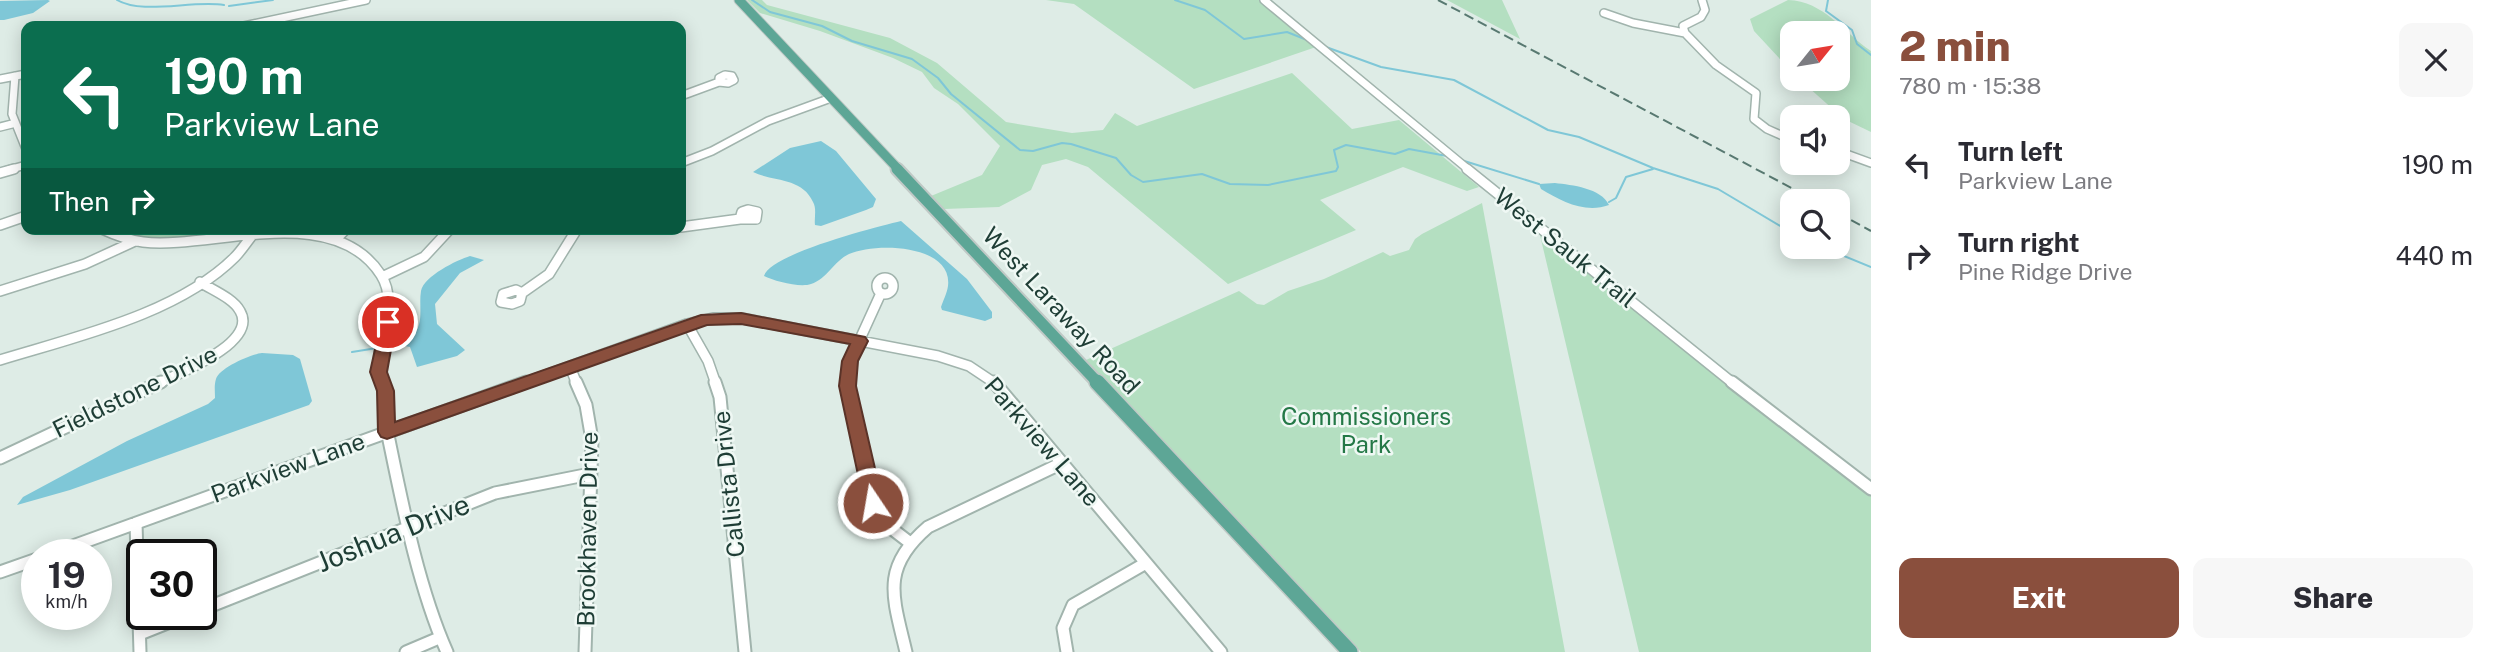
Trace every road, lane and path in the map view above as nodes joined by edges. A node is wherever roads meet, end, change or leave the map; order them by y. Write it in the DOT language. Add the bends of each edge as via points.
graph roads {
  1 [pos="366,0"];
  2 [pos="739,0"];
  3 [pos="1264,0"];
  4 [pos="1702,0"];
  5 [pos="1604,13"];
  6 [pos="267,21"];
  7 [pos="1685,33"];
  8 [pos="21,75"];
  9 [pos="15,76"];
  10 [pos="0,79"];
  11 [pos="719,82"];
  12 [pos="686,94"];
  13 [pos="833,100"];
  14 [pos="12,124"];
  15 [pos="0,127"];
  16 [pos="21,133"];
  17 [pos="1780,135"];
  18 [pos="1850,155"];
  19 [pos="686,161"];
  20 [pos="1871,163"];
  21 [pos="21,167"];
  22 [pos="0,173"];
  23 [pos="21,218"];
  24 [pos="740,219"];
  25 [pos="0,225"];
  26 [pos="686,226"];
  27 [pos="118,235"];
  28 [pos="234,235"];
  29 [pos="254,235"];
  30 [pos="312,235"];
  31 [pos="340,235"];
  32 [pos="444,235"];
  33 [pos="574,235"];
  34 [pos="335,240"];
  35 [pos="135,241"];
  36 [pos="382,278"];
  37 [pos="200,282"];
  38 [pos="0,291"];
  39 [pos="881,292"];
  40 [pos="522,293"];
  41 [pos="687,324"];
  42 [pos="859,341"];
  43 [pos="0,360"];
  44 [pos="570,367"];
  45 [pos="387,432"];
  46 [pos="0,458"];
  47 [pos="1062,463"];
  48 [pos="590,474"];
  49 [pos="1871,489"];
  50 [pos="136,523"];
  51 [pos="410,526"];
  52 [pos="92,539"];
  53 [pos="909,542"];
  54 [pos="1146,563"];
  55 [pos="21,565"];
  56 [pos="0,572"];
  57 [pos="217,604"];
  58 [pos="150,630"];
  59 [pos="140,634"];
  60 [pos="439,638"];
  61 [pos="140,652"];
  62 [pos="406,652"];
  63 [pos="447,652"];
  64 [pos="585,652"];
  65 [pos="745,652"];
  66 [pos="906,652"];
  67 [pos="1067,652"];
  68 [pos="1221,652"];
  69 [pos="1350,652"];
  1 -- 6 [label="street"];
  2 -- 13 [label="main road, West Laraway Road"];
  3 -- 49 [label="street, West Sauk Trail" via="1685,345"];
  4 -- 7 [label="street" via="1705,10 1683,26"];
  5 -- 7 [label="street"];
  7 -- 17 [label="street" via="1716,65 1756,93 1754,120"];
  8 -- 9 [label="street"];
  9 -- 10 [label="street"];
  9 -- 14 [label="street" via="9,112"];
  11 -- 12 [label="street"];
  13 -- 19 [label="street" via="787,114"];
  13 -- 69 [label="main road, West Laraway Road"];
  14 -- 15 [label="street"];
  14 -- 16 [label="street"];
  18 -- 20 [label="street"];
  21 -- 22 [label="street"];
  23 -- 25 [label="street"];
  24 -- 26 [label="street"];
  27 -- 35 [label="street"];
  28 -- 35 [label="street"];
  29 -- 37 [label="street" via="233,260"];
  30 -- 34 [label="street"];
  31 -- 34 [label="street"];
  32 -- 36 [label="street" via="424,257"];
  33 -- 40 [label="street" via="551,275"];
  34 -- 36 [label="street" via="372,265"];
  35 -- 38 [label="street" via="84,267"];
  36 -- 45 [label="street" via="388,322 378,372 386,391"];
  37 -- 43 [label="street" via="130,318"];
  37 -- 46 [label="street, Fieldstone Drive" via="238,307 242,318 238,334 226,347 208,360"];
  39 -- 42 [label="street"];
  41 -- 42 [label="street, Parkview Lane" via="741,318"];
  41 -- 44 [label="street, Parkview Lane"];
  41 -- 65 [label="street, Callista Drive" via="720,397"];
  42 -- 47 [label="street, Parkview Lane" via="975,368 996,384"];
  42 -- 53 [label="street" via="850,361 847,386 872,496 887,525"];
  44 -- 45 [label="street, Parkview Lane"];
  44 -- 48 [label="street, Brookhaven Drive" via="590,416"];
  45 -- 50 [label="street, Parkview Lane"];
  45 -- 51 [label="street"];
  47 -- 53 [label="street" via="928,527"];
  47 -- 54 [label="street, Parkview Lane"];
  48 -- 51 [label="street, Joshua Drive" via="503,490"];
  48 -- 64 [label="street, Brookhaven Drive"];
  50 -- 52 [label="street, Parkview Lane"];
  50 -- 59 [label="street"];
  51 -- 57 [label="street, Joshua Drive"];
  51 -- 60 [label="street"];
  53 -- 66 [label="street" via="895,568 892,592"];
  54 -- 67 [label="street" via="1073,605 1063,628"];
  54 -- 68 [label="street, Parkview Lane"];
  55 -- 56 [label="street"];
  58 -- 59 [label="street"];
  59 -- 61 [label="street"];
  60 -- 62 [label="street"];
  60 -- 63 [label="street"];
}
